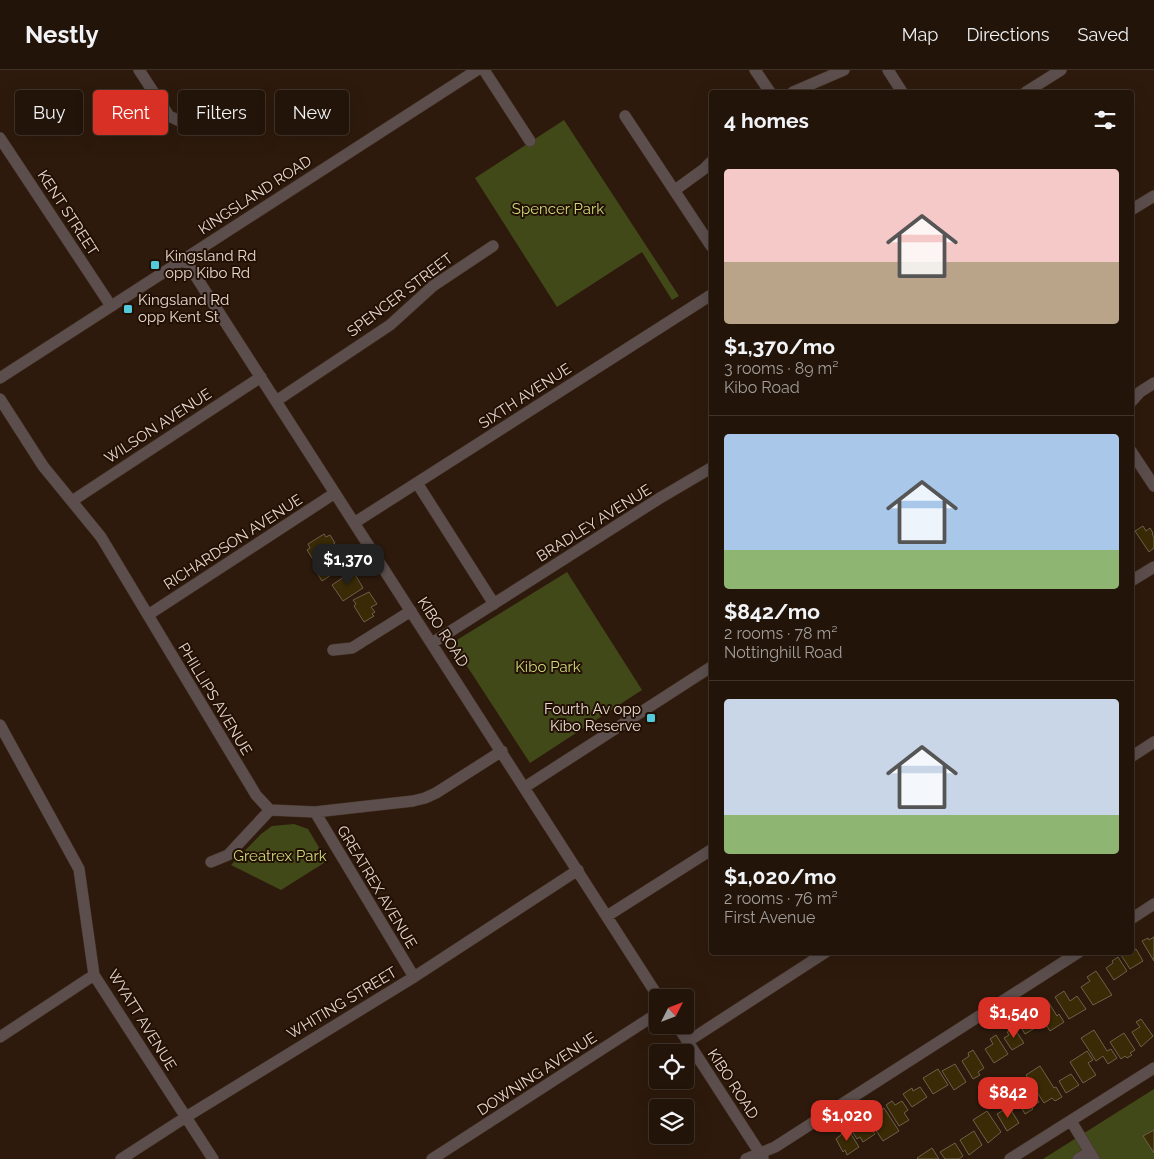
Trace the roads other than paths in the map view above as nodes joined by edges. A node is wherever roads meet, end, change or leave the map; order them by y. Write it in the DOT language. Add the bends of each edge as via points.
graph roads {
  1 [pos="139,70"];
  2 [pos="476,70"];
  3 [pos="484,70"];
  4 [pos="755,70"];
  5 [pos="844,70"];
  6 [pos="888,70"];
  7 [pos="1061,70"];
  8 [pos="769,90"];
  9 [pos="798,90"];
  10 [pos="901,90"];
  11 [pos="1029,90"];
  12 [pos="625,116"];
  13 [pos="178,120"];
  14 [pos="0,138"];
  15 [pos="530,141"];
  16 [pos="709,164"];
  17 [pos="675,190"];
  18 [pos="1154,196"];
  19 [pos="1134,208"];
  20 [pos="709,243"];
  21 [pos="492,246"];
  22 [pos="184,258"];
  23 [pos="709,296"];
  24 [pos="111,306"];
  25 [pos="261,377"];
  26 [pos="0,378"];
  27 [pos="1154,383"];
  28 [pos="1136,393"];
  29 [pos="0,399"];
  30 [pos="276,400"];
  31 [pos="1134,455"];
  32 [pos="709,469"];
  33 [pos="417,483"];
  34 [pos="1154,486"];
  35 [pos="335,494"];
  36 [pos="72,501"];
  37 [pos="354,523"];
  38 [pos="1154,567"];
  39 [pos="1134,579"];
  40 [pos="494,604"];
  41 [pos="411,611"];
  42 [pos="148,615"];
  43 [pos="432,643"];
  44 [pos="333,650"];
  45 [pos="709,667"];
  46 [pos="0,725"];
  47 [pos="1154,742"];
  48 [pos="502,751"];
  49 [pos="1134,755"];
  50 [pos="525,786"];
  51 [pos="270,810"];
  52 [pos="315,812"];
  53 [pos="709,851"];
  54 [pos="211,862"];
  55 [pos="578,870"];
  56 [pos="1154,904"];
  57 [pos="608,916"];
  58 [pos="1134,917"];
  59 [pos="821,955"];
  60 [pos="1074,955"];
  61 [pos="94,975"];
  62 [pos="414,977"];
  63 [pos="653,989"];
  64 [pos="649,1019"];
  65 [pos="682,1034"];
  66 [pos="0,1038"];
  67 [pos="687,1042"];
  68 [pos="1154,1068"];
  69 [pos="186,1117"];
  70 [pos="1070,1120"];
  71 [pos="1092,1155"];
  72 [pos="761,1156"];
  73 [pos="120,1159"];
  74 [pos="213,1159"];
  75 [pos="432,1159"];
  76 [pos="746,1159"];
  77 [pos="1010,1159"];
  78 [pos="1078,1159"];
  1 -- 13 [label="street" via="169,116"];
  2 -- 22 [label="street, KINGSLAND ROAD"];
  3 -- 15 [label="street"];
  4 -- 8 [label="street"];
  5 -- 9 [label="street"];
  6 -- 10 [label="street"];
  7 -- 11 [label="street"];
  12 -- 17 [label="street"];
  14 -- 24 [label="street, KENT STREET"];
  16 -- 17 [label="street"];
  17 -- 20 [label="street"];
  18 -- 19 [label="street"];
  21 -- 30 [label="street, SPENCER STREET" via="433,286 390,325"];
  22 -- 24 [label="street, KINGSLAND ROAD"];
  22 -- 25 [label="street, KIBO ROAD"];
  23 -- 33 [label="street, SIXTH AVENUE"];
  24 -- 26 [label="street, KINGSLAND ROAD"];
  25 -- 30 [label="street, KIBO ROAD"];
  25 -- 36 [label="street, WILSON AVENUE"];
  27 -- 28 [label="street"];
  29 -- 36 [label="street, PHILLIPS AVENUE" via="43,466"];
  30 -- 35 [label="street, KIBO ROAD"];
  31 -- 34 [label="street"];
  32 -- 40 [label="street, BRADLEY AVENUE"];
  33 -- 37 [label="street, SIXTH AVENUE"];
  33 -- 40 [label="street"];
  35 -- 37 [label="street, KIBO ROAD"];
  35 -- 42 [label="street, RICHARDSON AVENUE"];
  36 -- 42 [label="street, PHILLIPS AVENUE" via="101,537"];
  37 -- 41 [label="street, KIBO ROAD"];
  38 -- 39 [label="street"];
  40 -- 43 [label="street, BRADLEY AVENUE"];
  41 -- 43 [label="street, KIBO ROAD"];
  41 -- 44 [label="street" via="352,648"];
  42 -- 51 [label="street, PHILLIPS AVENUE" via="256,795"];
  43 -- 48 [label="street, KIBO ROAD"];
  45 -- 50 [label="street"];
  46 -- 61 [label="street, WYATT AVENUE" via="79,869"];
  47 -- 49 [label="street"];
  48 -- 50 [label="street, KIBO ROAD"];
  48 -- 52 [label="street" via="425,798"];
  50 -- 55 [label="street, KIBO ROAD"];
  51 -- 52 [label="street"];
  51 -- 54 [label="street" via="228,855"];
  52 -- 62 [label="street, GREATREX AVENUE"];
  53 -- 57 [label="street"];
  55 -- 57 [label="street, KIBO ROAD"];
  55 -- 62 [label="street, WHITING STREET"];
  56 -- 58 [label="street"];
  57 -- 63 [label="street, KIBO ROAD"];
  59 -- 67 [label="street"];
  60 -- 72 [label="street"];
  61 -- 66 [label="street"];
  61 -- 69 [label="street, WYATT AVENUE"];
  62 -- 69 [label="street, WHITING STREET"];
  64 -- 75 [label="street, DOWNING AVENUE"];
  65 -- 67 [label="street, KIBO ROAD"];
  67 -- 72 [label="street, KIBO ROAD"];
  68 -- 70 [label="street"];
  69 -- 73 [label="street, WHITING STREET"];
  69 -- 74 [label="street, WYATT AVENUE"];
  70 -- 71 [label="street"];
  70 -- 77 [label="street"];
  71 -- 78 [label="street"];
  72 -- 76 [label="street"];
}
